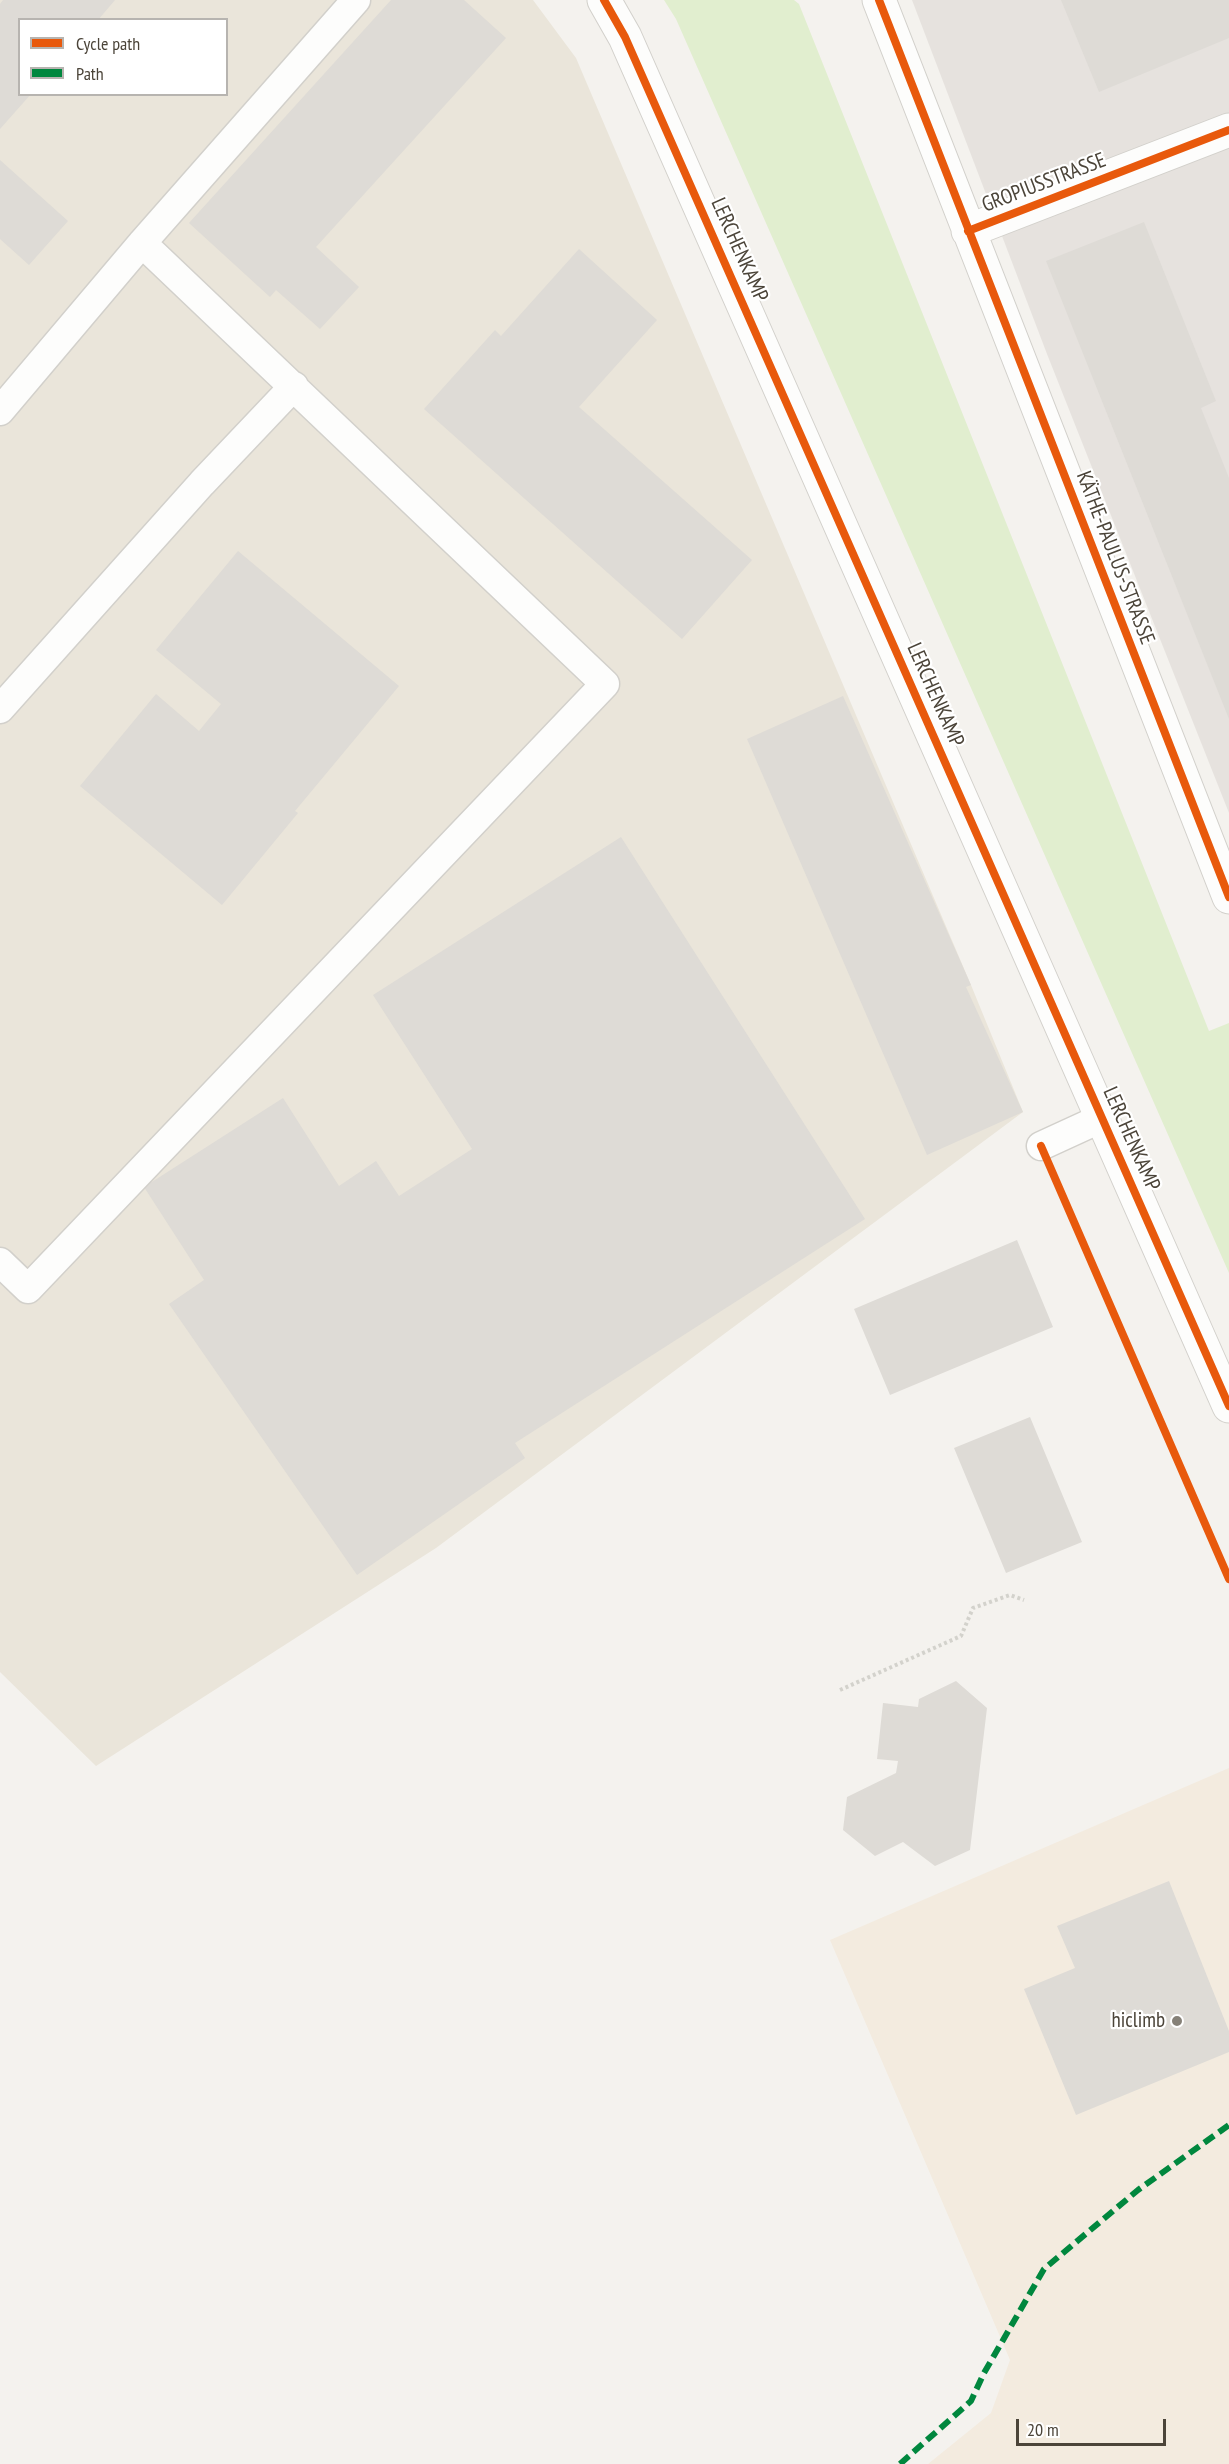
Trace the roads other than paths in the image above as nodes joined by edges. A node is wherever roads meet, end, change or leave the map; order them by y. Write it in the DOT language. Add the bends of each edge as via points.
graph roads {
  1 [pos="356,0"];
  2 [pos="604,0"];
  3 [pos="879,0"];
  4 [pos="1229,130"];
  5 [pos="968,231"];
  6 [pos="142,243"];
  7 [pos="294,386"];
  8 [pos="0,411"];
  9 [pos="3,700"];
  10 [pos="1229,897"];
  11 [pos="1102,1118"];
  12 [pos="1041,1146"];
  13 [pos="0,1262"];
  14 [pos="1229,1406"];
  1 -- 6 [label="lane"];
  2 -- 11 [label="street, LERCHENKAMP" via="635,59"];
  3 -- 5 [label="street, GROPIUSSTRASSE"];
  4 -- 5 [label="street, GROPIUSSTRASSE"];
  5 -- 10 [label="street, KÄTHE-PAULUS-STRASSE"];
  6 -- 7 [label="lane"];
  6 -- 8 [label="lane"];
  7 -- 9 [label="lane"];
  7 -- 13 [label="lane" via="605,684 28,1288"];
  11 -- 12 [label="lane"];
  11 -- 14 [label="street, LERCHENKAMP"];
}
